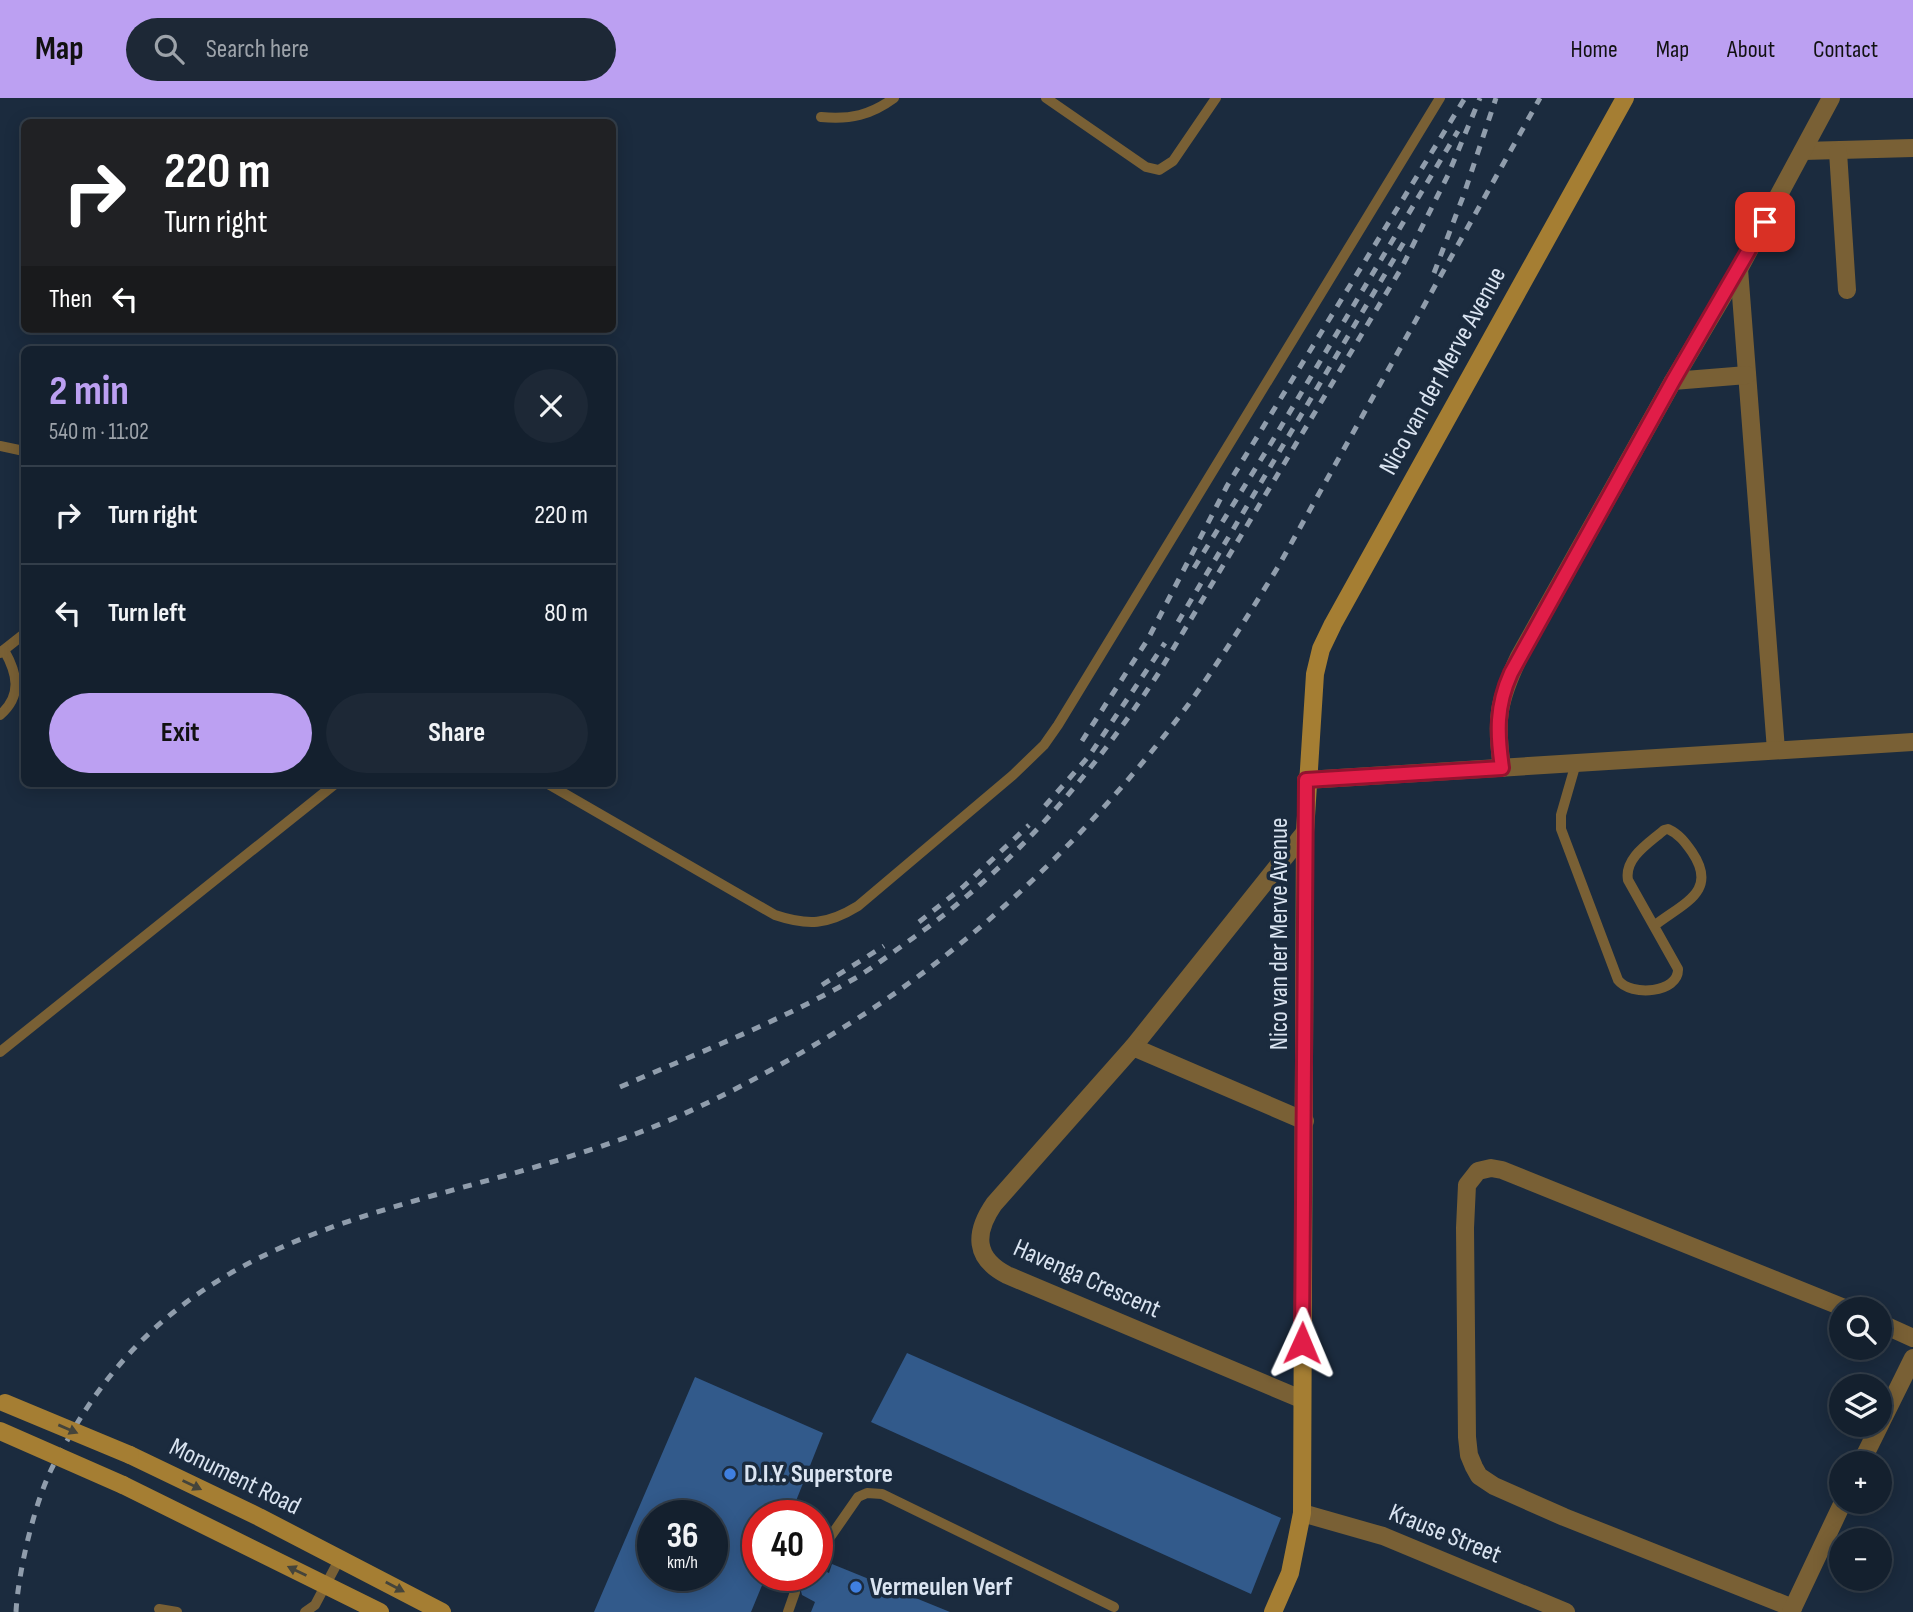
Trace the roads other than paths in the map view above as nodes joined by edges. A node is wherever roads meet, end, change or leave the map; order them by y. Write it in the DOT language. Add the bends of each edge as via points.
graph roads {
  1 [pos="894,98"];
  2 [pos="1046,98"];
  3 [pos="1216,98"];
  4 [pos="1440,98"];
  5 [pos="1625,98"];
  6 [pos="1831,98"];
  7 [pos="821,117"];
  8 [pos="1913,148"];
  9 [pos="1803,151"];
  10 [pos="1838,152"];
  11 [pos="1739,268"];
  12 [pos="1847,290"];
  13 [pos="1747,375"];
  14 [pos="1673,381"];
  15 [pos="0,446"];
  16 [pos="21,450"];
  17 [pos="21,636"];
  18 [pos="2,652"];
  19 [pos="0,715"];
  20 [pos="1913,742"];
  21 [pos="1776,750"];
  22 [pos="1576,763"];
  23 [pos="1502,768"];
  24 [pos="1306,780"];
  25 [pos="331,787"];
  26 [pos="553,787"];
  27 [pos="1304,832"];
  28 [pos="1654,926"];
  29 [pos="1133,1047"];
  30 [pos="0,1052"];
  31 [pos="1305,1121"];
  32 [pos="1829,1302"];
  33 [pos="1892,1328"];
  34 [pos="1913,1338"];
  35 [pos="1913,1358"];
  36 [pos="1301,1399"];
  37 [pos="3,1402"];
  38 [pos="0,1431"];
  39 [pos="1867,1451"];
  40 [pos="1302,1513"];
  41 [pos="1837,1514"];
  42 [pos="833,1533"];
  43 [pos="340,1558"];
  44 [pos="326,1585"];
  45 [pos="795,1592"];
  46 [pos="1114,1607"];
  47 [pos="159,1609"];
  48 [pos="1792,1610"];
  49 [pos="177,1612"];
  50 [pos="305,1612"];
  51 [pos="380,1612"];
  52 [pos="442,1612"];
  53 [pos="788,1612"];
  54 [pos="1273,1612"];
  55 [pos="1566,1612"];
  1 -- 7 [label="lane" via="865,115"];
  2 -- 3 [label="lane" via="1146,167 1159,170 1173,161"];
  4 -- 26 [label="lane" via="1044,745 858,906 818,922 775,915"];
  5 -- 24 [label="street, Nico van der Merve Avenue" via="1321,649"];
  6 -- 9 [label="street"];
  8 -- 10 [label="street"];
  9 -- 10 [label="street"];
  9 -- 11 [label="street"];
  10 -- 12 [label="street"];
  11 -- 13 [label="street"];
  11 -- 14 [label="street"];
  13 -- 14 [label="street"];
  13 -- 21 [label="street"];
  14 -- 23 [label="street" via="1503,691 1497,724"];
  15 -- 16 [label="lane"];
  17 -- 18 [label="lane"];
  18 -- 19 [label="lane" via="13,666 17,685"];
  20 -- 21 [label="street"];
  21 -- 22 [label="street"];
  22 -- 23 [label="street"];
  22 -- 28 [label="lane" via="1561,829 1618,980 1630,990 1648,990 1677,980 1678,969"];
  23 -- 24 [label="street"];
  24 -- 27 [label="street, Nico van der Merve Avenue"];
  25 -- 30 [label="lane"];
  27 -- 29 [label="street, Havenga Crescent"];
  27 -- 31 [label="street, Nico van der Merve Avenue"];
  28 -- 28 [label="lane" via="1626,872 1629,862 1668,829 1682,838 1700,864 1703,884"];
  29 -- 31 [label="street"];
  29 -- 36 [label="street, Havenga Crescent" via="989,1212 980,1234 984,1256 1017,1280"];
  31 -- 36 [label="street, Nico van der Merve Avenue"];
  32 -- 48 [label="street" via="1502,1170 1478,1171 1467,1185 1467,1437 1479,1476 1564,1517"];
  33 -- 34 [label="street"];
  35 -- 39 [label="street"];
  36 -- 40 [label="street, Nico van der Merve Avenue"];
  37 -- 43 [label="street, Monument Road, one-way, bridge" via="130,1455"];
  44 -- 38 [label="street, one-way, bridge" via="123,1485"];
  40 -- 54 [label="street, Nico van der Merve Avenue" via="1290,1573"];
  40 -- 55 [label="street, Krause Street" via="1383,1536"];
  41 -- 48 [label="street"];
  42 -- 46 [label="lane" via="858,1497 882,1494"];
  43 -- 44 [label="lane"];
  43 -- 52 [label="street, Monument Road, one-way"];
  44 -- 50 [label="lane" via="315,1605"];
  44 -- 51 [label="street"];
  45 -- 53 [label="lane"];
  47 -- 49 [label="lane"];
}
